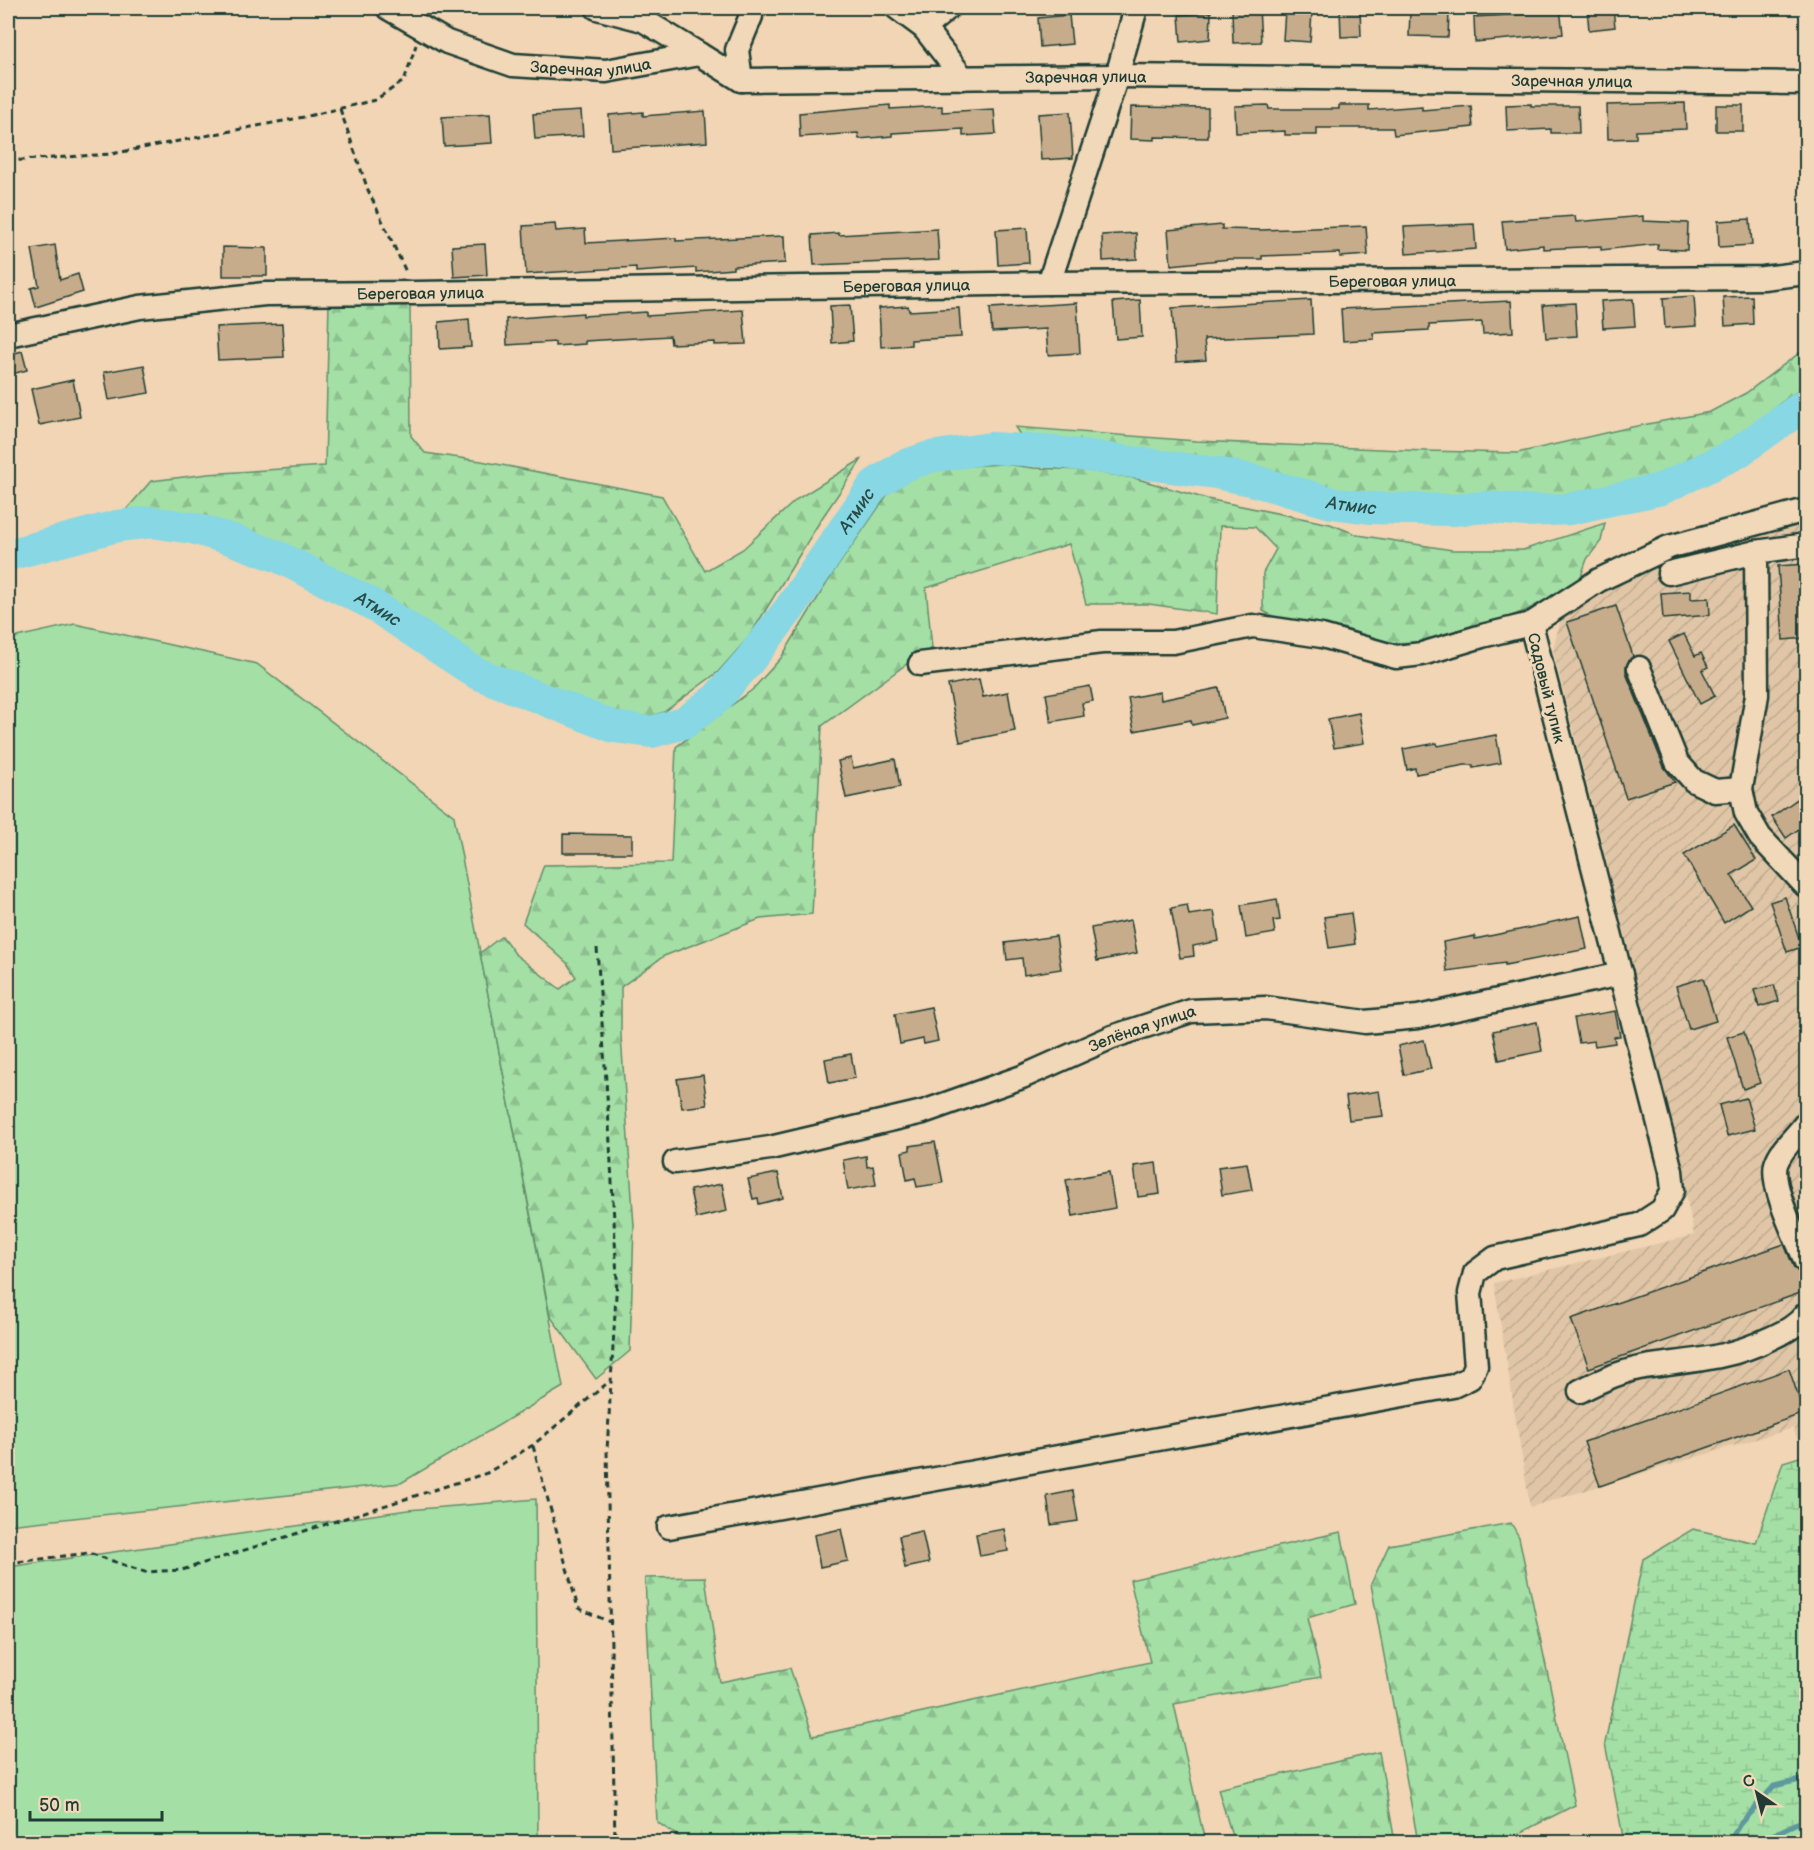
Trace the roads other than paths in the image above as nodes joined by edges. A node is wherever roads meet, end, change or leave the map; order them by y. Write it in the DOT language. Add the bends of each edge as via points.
graph roads {
  1 [pos="388,8"];
  2 [pos="597,8"];
  3 [pos="751,8"];
  4 [pos="897,8"];
  5 [pos="948,8"];
  6 [pos="1136,8"];
  7 [pos="924,28"];
  8 [pos="699,54"];
  9 [pos="1117,76"];
  10 [pos="963,78"];
  11 [pos="741,80"];
  12 [pos="1806,83"];
  13 [pos="1806,273"];
  14 [pos="1049,283"];
  15 [pos="8,335"];
  16 [pos="1806,510"];
  17 [pos="1806,545"];
  18 [pos="1756,552"];
  19 [pos="1669,573"];
  20 [pos="1531,624"];
  21 [pos="920,664"];
  22 [pos="1639,668"];
  23 [pos="1742,789"];
  24 [pos="1806,886"];
  25 [pos="1621,974"];
  26 [pos="1806,1122"];
  27 [pos="675,1162"];
  28 [pos="1806,1262"];
  29 [pos="1806,1314"];
  30 [pos="1580,1391"];
  31 [pos="669,1527"];
  1 -- 8 [label="street, Заречная улица" via="447,42 513,65 606,71"];
  2 -- 8 [label="street" via="643,20"];
  3 -- 11 [label="street" via="737,50"];
  4 -- 7 [label="street"];
  5 -- 7 [label="street"];
  6 -- 9 [label="street"];
  7 -- 10 [label="street"];
  8 -- 11 [label="street"];
  9 -- 10 [label="street, Заречная улица"];
  9 -- 12 [label="street, Заречная улица"];
  9 -- 14 [label="street"];
  10 -- 11 [label="street, Заречная улица"];
  13 -- 14 [label="street, Береговая улица" via="1763,278"];
  14 -- 15 [label="street, Береговая улица" via="265,294 140,307"];
  16 -- 20 [label="street, Садовый тупик" via="1669,546 1599,580"];
  17 -- 18 [label="street"];
  18 -- 19 [label="street"];
  18 -- 23 [label="street" via="1757,695"];
  20 -- 21 [label="street" via="1422,654 1396,657 1322,636 1253,626 1173,642 1102,642"];
  20 -- 25 [label="street, Садовый тупик"];
  22 -- 23 [label="street" via="1677,762 1688,775 1715,791"];
  23 -- 24 [label="street" via="1746,813 1760,837"];
  25 -- 27 [label="street, Зелёная улица" via="1418,1017 1365,1022 1266,1008 1191,1011 1112,1037 1022,1077 923,1112 770,1148"];
  25 -- 31 [label="street, Садовый тупик" via="1673,1190 1662,1210 1639,1225 1495,1258 1475,1273 1470,1293 1476,1366 1470,1378 1453,1386"];
  26 -- 28 [label="street" via="1776,1165 1776,1185"];
  29 -- 30 [label="street" via="1796,1326 1748,1350 1709,1360 1623,1372"];
}
